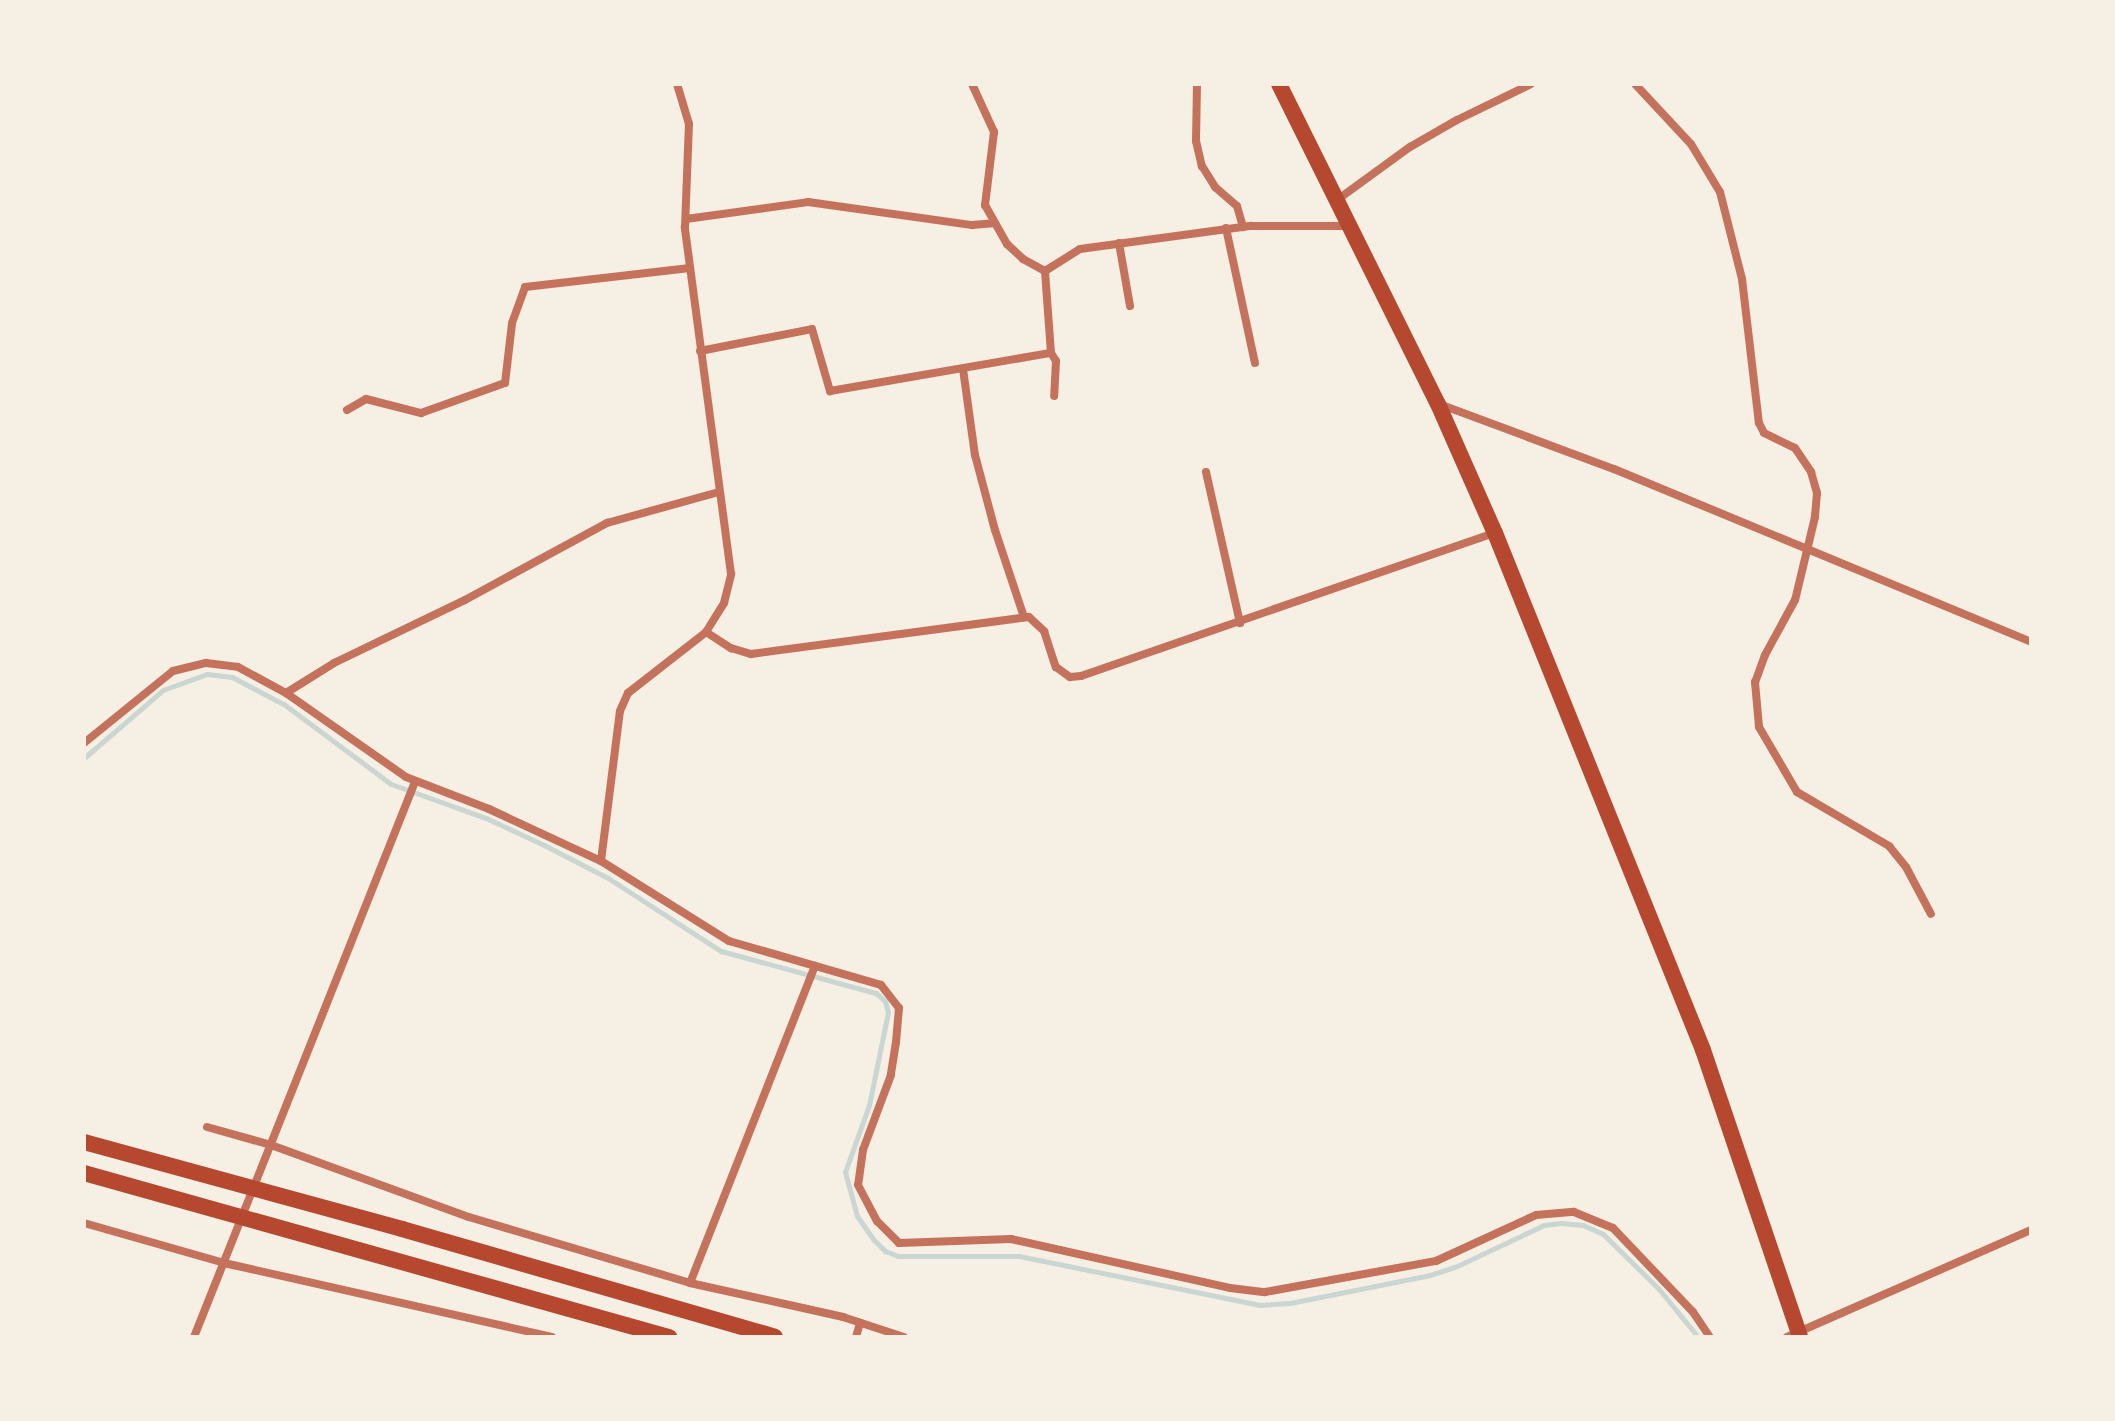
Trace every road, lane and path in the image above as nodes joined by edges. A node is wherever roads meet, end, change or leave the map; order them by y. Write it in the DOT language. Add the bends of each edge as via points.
graph roads {
  1 [pos="677,84"];
  2 [pos="972,84"];
  3 [pos="1197,84"];
  4 [pos="1279,84"];
  5 [pos="1531,84"];
  6 [pos="1635,84"];
  7 [pos="1337,200"];
  8 [pos="686,219"];
  9 [pos="993,223"];
  10 [pos="1350,226"];
  11 [pos="1243,227"];
  12 [pos="1226,228"];
  13 [pos="1119,243"];
  14 [pos="690,268"];
  15 [pos="1045,271"];
  16 [pos="1130,306"];
  17 [pos="700,351"];
  18 [pos="1051,353"];
  19 [pos="1255,363"];
  20 [pos="963,369"];
  21 [pos="1054,396"];
  22 [pos="1438,404"];
  23 [pos="347,410"];
  24 [pos="1206,472"];
  25 [pos="719,492"];
  26 [pos="1495,533"];
  27 [pos="1807,551"];
  28 [pos="1024,617"];
  29 [pos="1240,623"];
  30 [pos="706,632"];
  31 [pos="2031,642"];
  32 [pos="286,693"];
  33 [pos="84,743"];
  34 [pos="415,784"];
  35 [pos="601,861"];
  36 [pos="1931,914"];
  37 [pos="815,967"];
  38 [pos="207,1127"];
  39 [pos="84,1142"];
  40 [pos="269,1148"];
  41 [pos="84,1173"];
  42 [pos="84,1223"];
  43 [pos="2031,1230"];
  44 [pos="224,1263"];
  45 [pos="690,1283"];
  46 [pos="860,1323"];
  47 [pos="1704,1335"];
  48 [pos="1795,1335"];
  49 [pos="194,1337"];
  50 [pos="552,1337"];
  51 [pos="669,1337"];
  52 [pos="775,1337"];
  53 [pos="856,1337"];
  54 [pos="904,1337"];
  1 -- 8 [label="street" via="691,146"];
  2 -- 9 [label="street" via="994,132 985,205"];
  3 -- 11 [label="street" via="1202,166 1215,187 1237,206"];
  4 -- 7 [label="highway"];
  5 -- 7 [label="street" via="1422,140"];
  6 -- 27 [label="street" via="1691,144 1720,192 1742,279 1759,423 1764,433 1795,448 1817,493"];
  7 -- 10 [label="highway"];
  8 -- 9 [label="street" via="808,202 972,225"];
  8 -- 14 [label="street"];
  9 -- 15 [label="street" via="1023,259"];
  10 -- 11 [label="street"];
  10 -- 22 [label="highway"];
  11 -- 12 [label="street"];
  12 -- 13 [label="street"];
  12 -- 19 [label="street"];
  13 -- 15 [label="street" via="1080,249"];
  13 -- 16 [label="street"];
  14 -- 17 [label="street"];
  14 -- 23 [label="street" via="525,287 512,323 505,383 421,413 366,399"];
  15 -- 18 [label="street"];
  17 -- 20 [label="street" via="812,329 830,391"];
  17 -- 25 [label="street"];
  18 -- 20 [label="street"];
  18 -- 21 [label="street" via="1056,361"];
  20 -- 28 [label="street" via="975,455"];
  22 -- 26 [label="highway"];
  22 -- 27 [label="street" via="1614,469"];
  24 -- 29 [label="street"];
  25 -- 30 [label="street" via="731,574 724,603"];
  25 -- 32 [label="street" via="607,523 334,663"];
  26 -- 29 [label="street"];
  26 -- 48 [label="highway" via="1703,1050"];
  27 -- 31 [label="street"];
  27 -- 36 [label="street" via="1795,600 1755,682 1759,727 1797,792 1889,846"];
  28 -- 29 [label="street" via="1038,623 1056,667 1070,677 1121,665"];
  28 -- 30 [label="street" via="751,654"];
  30 -- 35 [label="street" via="628,693 620,711"];
  32 -- 33 [label="street" via="224,663 187,666 160,680"];
  32 -- 34 [label="street"];
  34 -- 35 [label="street" via="489,809"];
  34 -- 40 [label="street"];
  35 -- 37 [label="street" via="729,941"];
  37 -- 45 [label="street"];
  37 -- 47 [label="street" via="881,985 899,1008 891,1075 863,1150 858,1185 877,1221 899,1243 1011,1239 1265,1292 1436,1261 1536,1215 1574,1212 1613,1228"];
  38 -- 40 [label="street"];
  39 -- 52 [label="highway"];
  40 -- 44 [label="street"];
  40 -- 45 [label="street" via="469,1217"];
  41 -- 51 [label="highway"];
  42 -- 44 [label="street"];
  43 -- 48 [label="street"];
  44 -- 49 [label="street"];
  44 -- 50 [label="street"];
  45 -- 46 [label="street"];
  46 -- 53 [label="street"];
  46 -- 54 [label="street"];
}
